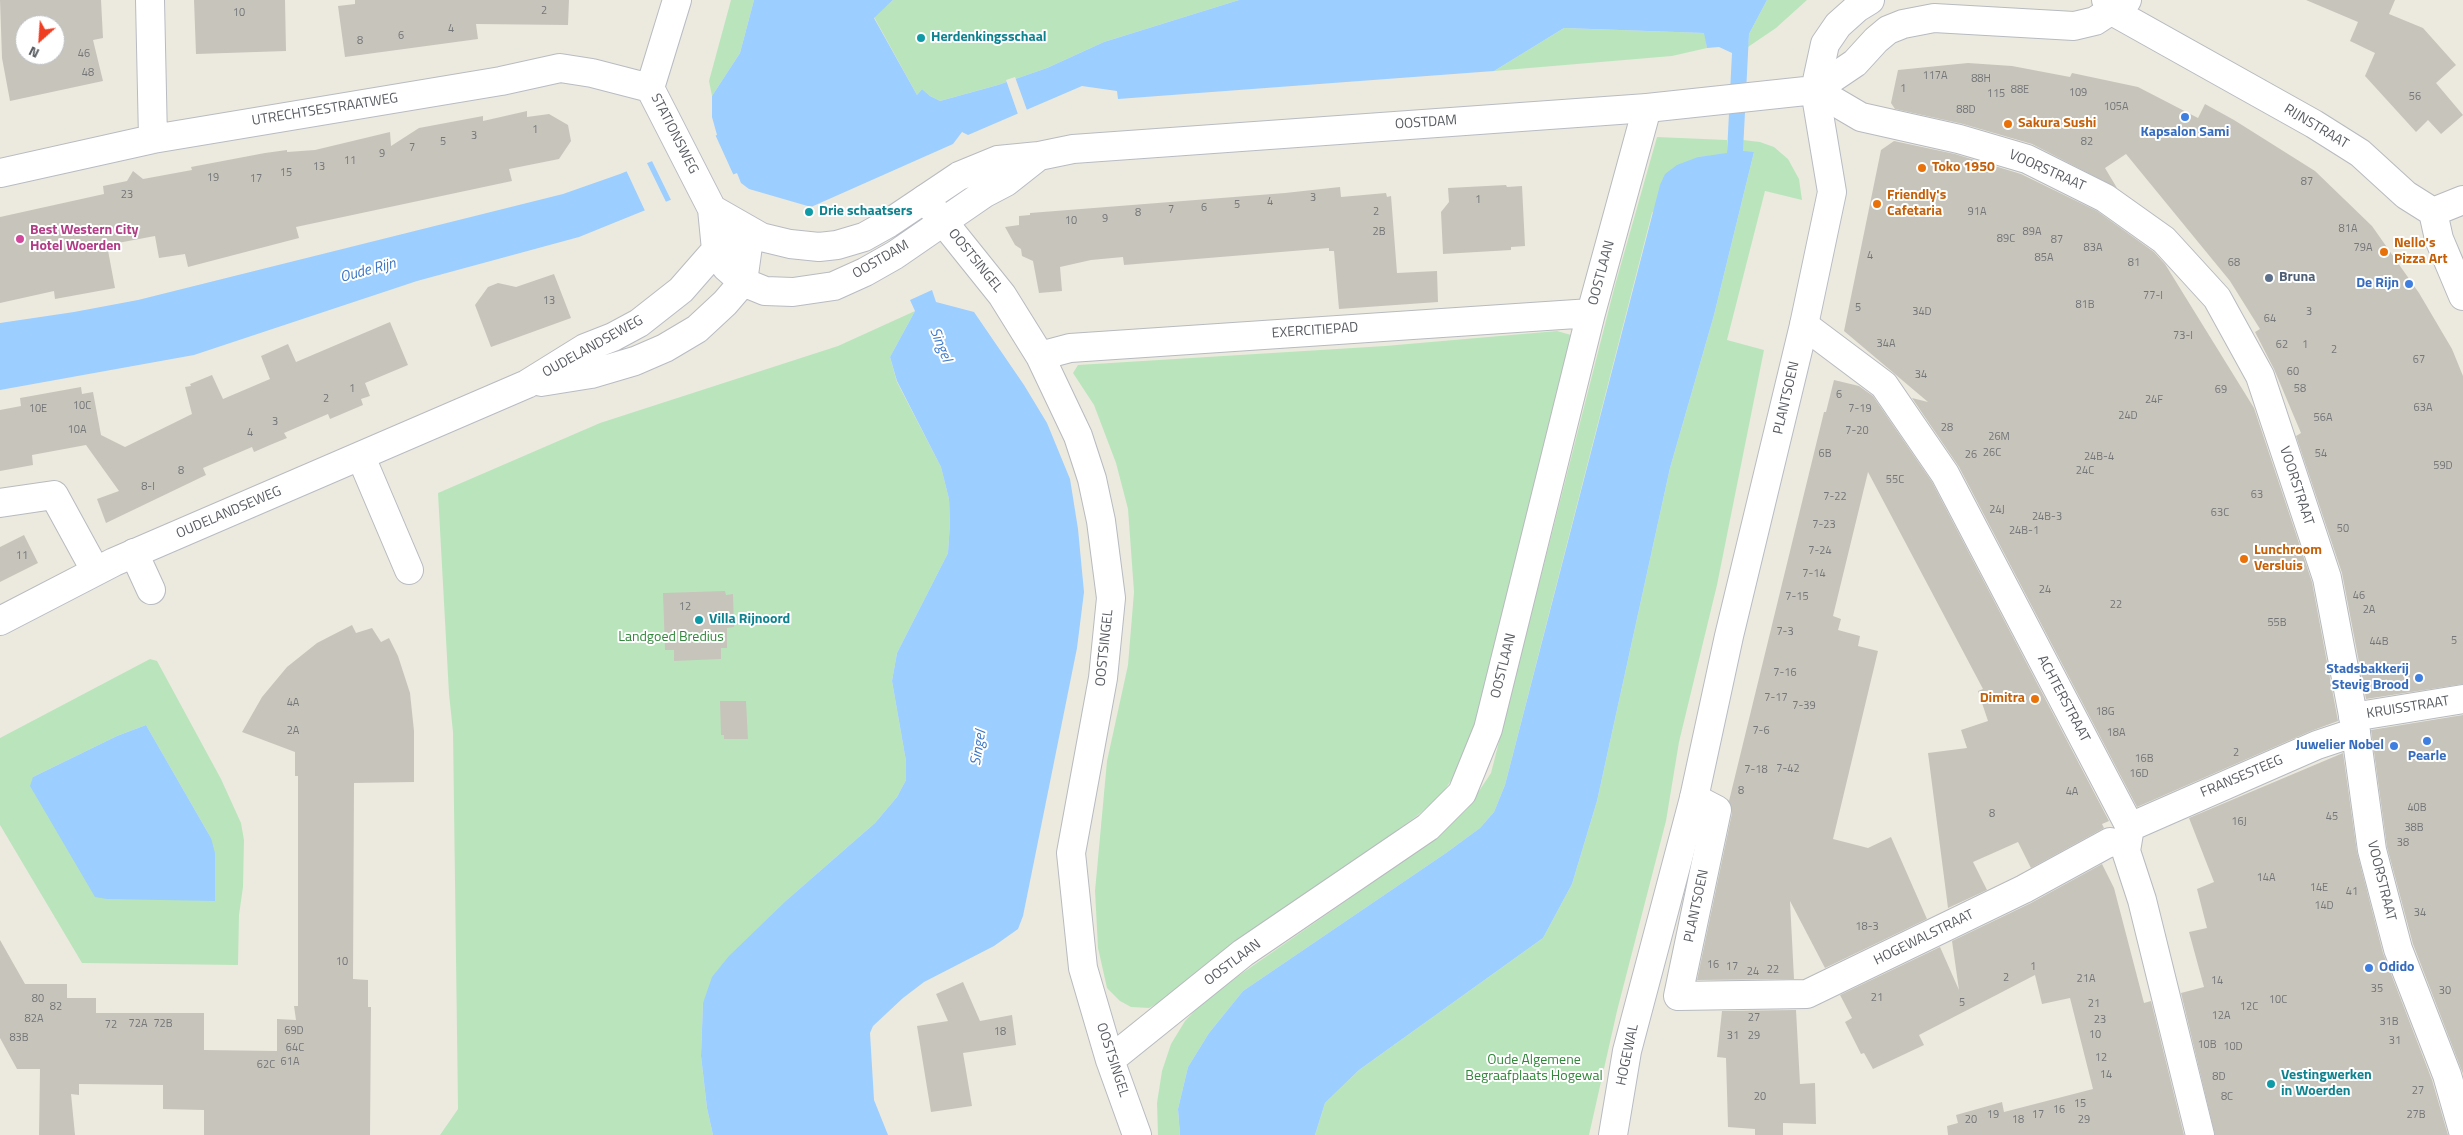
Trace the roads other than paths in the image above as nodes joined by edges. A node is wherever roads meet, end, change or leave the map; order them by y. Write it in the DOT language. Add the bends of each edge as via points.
graph roads {
  1 [pos="150,0"];
  2 [pos="677,0"];
  3 [pos="1864,4"];
  4 [pos="2115,4"];
  5 [pos="650,88"];
  6 [pos="1814,90"];
  7 [pos="1646,108"];
  8 [pos="153,139"];
  9 [pos="1039,156"];
  10 [pos="0,173"];
  11 [pos="707,199"];
  12 [pos="926,199"];
  13 [pos="2463,200"];
  14 [pos="2433,212"];
  15 [pos="944,222"];
  16 [pos="750,231"];
  17 [pos="716,250"];
  18 [pos="743,282"];
  19 [pos="2463,296"];
  20 [pos="1591,313"];
  21 [pos="1804,325"];
  22 [pos="1040,356"];
  23 [pos="527,384"];
  24 [pos="361,457"];
  25 [pos="0,503"];
  26 [pos="134,553"];
  27 [pos="95,570"];
  28 [pos="409,570"];
  29 [pos="151,590"];
  30 [pos="0,621"];
  31 [pos="2463,699"];
  32 [pos="2355,725"];
  33 [pos="1694,798"];
  34 [pos="2128,836"];
  35 [pos="1648,976"];
  36 [pos="1711,996"];
  37 [pos="1110,1060"];
  38 [pos="2463,1131"];
  39 [pos="1137,1135"];
  40 [pos="1613,1135"];
  41 [pos="2200,1135"];
  1 -- 8 [label="street"];
  2 -- 5 [label="street, STATIONSWEG"];
  3 -- 6 [label="street, PLANTSOEN" via="1838,25 1825,44"];
  4 -- 6 [label="street, RIJNSTRAAT" via="2095,21 2074,26 1934,18 1903,24 1888,30 1855,63"];
  4 -- 14 [label="street, RIJNSTRAAT" via="2360,154 2406,195"];
  5 -- 8 [label="street, UTRECHTSESTRAATWEG" via="560,68 501,81"];
  5 -- 11 [label="street, STATIONSWEG"];
  6 -- 7 [label="street, OOSTDAM"];
  6 -- 21 [label="street, PLANTSOEN" via="1832,192"];
  6 -- 32 [label="street, VOORSTRAAT" via="1861,117 1959,138 2027,159 2105,198 2164,240 2217,298 2260,376 2327,578"];
  7 -- 9 [label="street, OOSTDAM" via="1221,137 1073,149"];
  7 -- 20 [label="street, OOSTLAAN"];
  8 -- 10 [label="street, UTRECHTSESTRAATWEG"];
  9 -- 12 [label="street, OOSTDAM" via="998,160 958,176"];
  9 -- 15 [label="street, OOSTDAM" via="1006,182"];
  11 -- 16 [label="street"];
  11 -- 17 [label="street, STATIONSWEG"];
  12 -- 15 [label="street, OOSTSINGEL"];
  12 -- 16 [label="street, OOSTDAM" via="872,232 837,245 819,248 790,244"];
  13 -- 14 [label="street"];
  14 -- 19 [label="street" via="2439,239"];
  15 -- 18 [label="street, OOSTDAM" via="895,255 834,286 793,292 765,291"];
  15 -- 22 [label="street, OOSTSINGEL" via="1002,295"];
  16 -- 17 [label="street, OUDELANDSEWEG"];
  16 -- 18 [label="street"];
  17 -- 18 [label="street, OOSTDAM" via="726,267"];
  17 -- 23 [label="street, OUDELANDSEWEG" via="681,290 639,323 585,348"];
  18 -- 23 [label="street, OUDELANDSEWEG" via="708,320 665,348 591,374"];
  20 -- 22 [label="street, EXERCITIEPAD" via="1070,348"];
  20 -- 37 [label="street, OOSTLAAN" via="1488,729 1462,793 1428,827 1243,953"];
  21 -- 33 [label="street, PLANTSOEN" via="1729,636"];
  21 -- 34 [label="street, ACHTERSTRAAT" via="1884,385 1945,474"];
  22 -- 37 [label="street, OOSTSINGEL" via="1078,436 1092,479 1111,598 1103,678 1071,853 1083,968"];
  23 -- 24 [label="street, OUDELANDSEWEG"];
  24 -- 26 [label="street, OUDELANDSEWEG"];
  24 -- 28 [label="street"];
  25 -- 27 [label="street" via="54,495"];
  26 -- 27 [label="street, OUDELANDSEWEG"];
  26 -- 29 [label="street"];
  27 -- 30 [label="street, OUDELANDSEWEG"];
  31 -- 32 [label="street, KRUISSTRAAT"];
  32 -- 34 [label="street, FRANSESTEEG" via="2317,745 2176,806"];
  32 -- 38 [label="street, VOORSTRAAT" via="2372,850 2398,949 2447,1075"];
  33 -- 35 [label="street, PLANTSOEN"];
  33 -- 36 [label="street, PLANTSOEN" via="1717,810 1678,996"];
  34 -- 36 [label="street, HOGEWALSTRAAT" via="2110,842 2015,893 1807,994"];
  34 -- 41 [label="street, ACHTERSTRAAT" via="2126,852 2142,900"];
  35 -- 40 [label="street, HOGEWAL" via="1627,1051"];
  37 -- 39 [label="street, OOSTSINGEL"];
}
